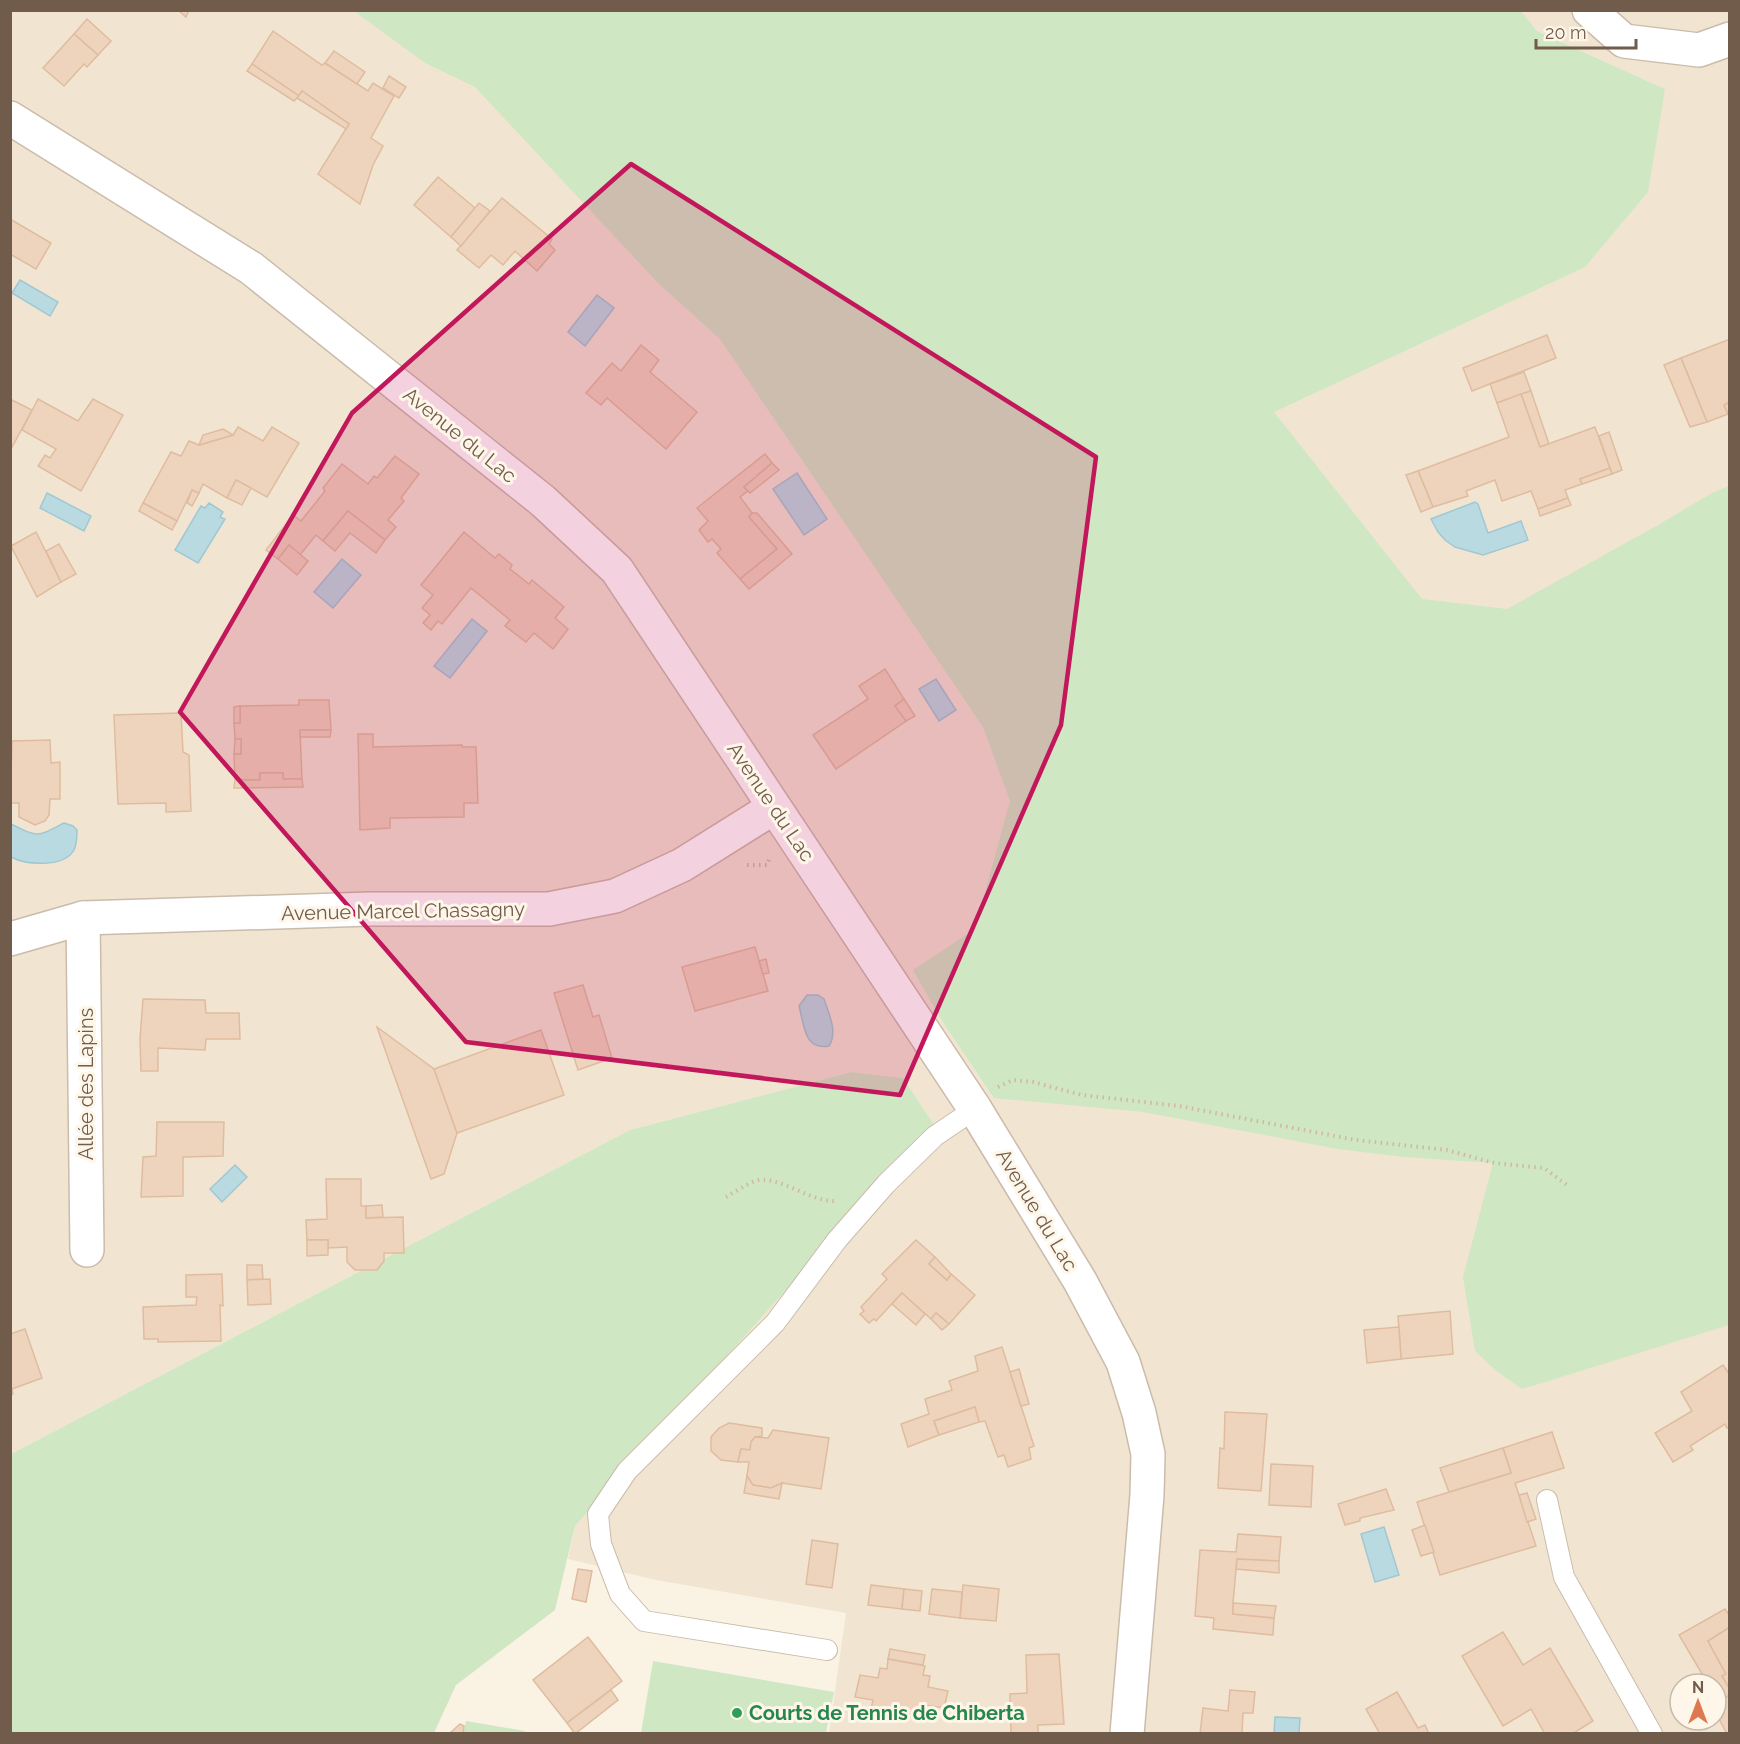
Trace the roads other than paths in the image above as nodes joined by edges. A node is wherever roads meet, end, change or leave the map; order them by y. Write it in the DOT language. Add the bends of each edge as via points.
graph roads {
  1 [pos="1589,10"];
  2 [pos="1730,39"];
  3 [pos="10,118"];
  4 [pos="773,808"];
  5 [pos="83,918"];
  6 [pos="10,939"];
  7 [pos="975,1109"];
  8 [pos="87,1250"];
  9 [pos="1547,1500"];
  10 [pos="827,1650"];
  11 [pos="1127,1734"];
  12 [pos="1652,1734"];
  1 -- 2 [label="street" via="1624,41 1699,50"];
  3 -- 4 [label="street, Avenue du Lac" via="251,268 543,501 617,570"];
  4 -- 5 [label="street, Avenue Marcel Chassagny" via="682,865 615,896 549,909 370,909"];
  4 -- 7 [label="street, Avenue du Lac"];
  5 -- 6 [label="street, Avenue Marcel Chassagny"];
  5 -- 8 [label="street, Allée des Lapins"];
  7 -- 10 [label="lane" via="935,1136 886,1184 837,1240 775,1323 627,1471 598,1514 601,1544 620,1594 644,1621"];
  7 -- 11 [label="street, Avenue du Lac" via="1080,1281 1123,1362 1139,1413 1148,1454 1147,1496"];
  9 -- 12 [label="lane" via="1564,1577"];
}
